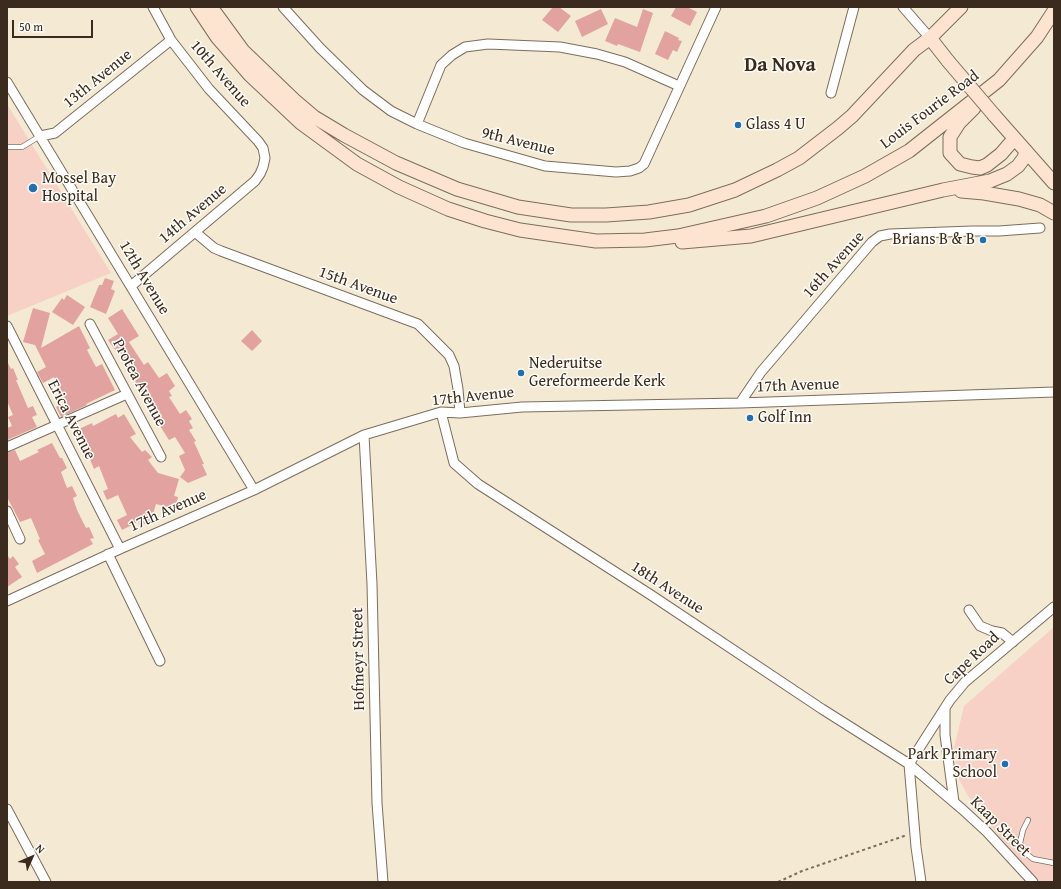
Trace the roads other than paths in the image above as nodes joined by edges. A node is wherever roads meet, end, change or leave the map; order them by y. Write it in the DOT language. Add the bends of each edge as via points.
graph roads {
  1 [pos="153,7"];
  2 [pos="197,7"];
  3 [pos="211,7"];
  4 [pos="283,7"];
  5 [pos="716,7"];
  6 [pos="854,7"];
  7 [pos="904,7"];
  8 [pos="961,7"];
  9 [pos="1054,11"];
  10 [pos="930,38"];
  11 [pos="171,40"];
  12 [pos="241,49"];
  13 [pos="999,80"];
  14 [pos="7,82"];
  15 [pos="679,86"];
  16 [pos="831,93"];
  17 [pos="416,124"];
  18 [pos="40,136"];
  19 [pos="1014,139"];
  20 [pos="7,147"];
  21 [pos="1026,151"];
  22 [pos="265,158"];
  23 [pos="1054,183"];
  24 [pos="943,190"];
  25 [pos="1054,212"];
  26 [pos="1040,228"];
  27 [pos="708,229"];
  28 [pos="196,232"];
  29 [pos="596,241"];
  30 [pos="131,286"];
  31 [pos="90,324"];
  32 [pos="7,326"];
  33 [pos="1054,392"];
  34 [pos="127,394"];
  35 [pos="740,403"];
  36 [pos="441,412"];
  37 [pos="460,413"];
  38 [pos="57,425"];
  39 [pos="364,435"];
  40 [pos="7,447"];
  41 [pos="162,458"];
  42 [pos="254,490"];
  43 [pos="7,511"];
  44 [pos="20,539"];
  45 [pos="120,549"];
  46 [pos="108,554"];
  47 [pos="7,601"];
  48 [pos="1054,607"];
  49 [pos="969,610"];
  50 [pos="1013,642"];
  51 [pos="160,661"];
  52 [pos="945,708"];
  53 [pos="909,764"];
  54 [pos="954,802"];
  55 [pos="7,809"];
  56 [pos="1028,820"];
  57 [pos="1054,863"];
  58 [pos="46,882"];
  59 [pos="383,882"];
  60 [pos="921,882"];
  61 [pos="1033,882"];
  1 -- 11 [label="street, 10th Avenue"];
  2 -- 29 [label="main road, Louis Fourie Road" via="217,36 254,80 301,123 357,164 448,209 484,221 520,230"];
  3 -- 12 [label="main road, Louis Fourie Road"];
  4 -- 17 [label="street, 9th Avenue" via="363,90 391,111"];
  5 -- 15 [label="street, 9th Avenue"];
  6 -- 16 [label="street"];
  7 -- 10 [label="street"];
  8 -- 10 [label="main road"];
  9 -- 13 [label="main road, Louis Fourie Road" via="1037,37"];
  10 -- 12 [label="main road" via="914,50 852,116 799,158 778,170 735,190 689,205 649,212 606,215 571,215 518,207 457,189 396,163 314,117"];
  10 -- 19 [label="main road, bridge"];
  11 -- 18 [label="street, 13th Avenue" via="55,133"];
  11 -- 22 [label="street, 10th Avenue" via="209,89 258,141"];
  12 -- 27 [label="main road, Louis Fourie Road" via="277,90 333,140 403,182 450,204 521,225 559,232 645,236"];
  13 -- 19 [label="main road" via="950,137 950,153 960,164 980,168 993,161"];
  13 -- 27 [label="main road, Louis Fourie Road" via="909,151 865,176 817,198 766,216"];
  14 -- 18 [label="street, 12th Avenue"];
  15 -- 17 [label="street" via="625,62 560,47 488,44 465,47 441,65"];
  15 -- 17 [label="street, 9th Avenue" via="644,164 630,171 545,166 464,144"];
  18 -- 20 [label="lane" via="22,147"];
  18 -- 30 [label="street, 12th Avenue"];
  19 -- 21 [label="main road"];
  21 -- 23 [label="main road"];
  21 -- 24 [label="main road" via="1018,166 1007,174 990,181"];
  22 -- 28 [label="street, 14th Avenue" via="255,181"];
  24 -- 25 [label="main road" via="1006,196 1040,205"];
  24 -- 29 [label="main road" via="752,236 655,246"];
  26 -- 35 [label="street, 16th Avenue" via="880,236 863,252 761,372"];
  27 -- 29 [label="main road, Louis Fourie Road" via="652,239"];
  28 -- 30 [label="street, 14th Avenue"];
  28 -- 37 [label="street, 15th Avenue" via="221,251 418,324 449,354 454,366"];
  30 -- 42 [label="street, 12th Avenue"];
  31 -- 34 [label="street, Protea Avenue"];
  32 -- 38 [label="street, Erica Avenue"];
  33 -- 35 [label="street, 17th Avenue"];
  34 -- 38 [label="street"];
  34 -- 41 [label="street, Protea Avenue"];
  35 -- 37 [label="street, 17th Avenue" via="522,407"];
  36 -- 37 [label="street, 17th Avenue"];
  36 -- 39 [label="street, 17th Avenue"];
  36 -- 53 [label="street, 18th Avenue" via="454,463 478,484 651,594"];
  38 -- 40 [label="street"];
  38 -- 45 [label="street, Erica Avenue"];
  39 -- 42 [label="street, 17th Avenue"];
  39 -- 59 [label="street, Hofmeyr Street" via="372,584 377,803"];
  42 -- 45 [label="street, 17th Avenue"];
  43 -- 44 [label="street"];
  45 -- 46 [label="street, 17th Avenue"];
  46 -- 47 [label="street, 17th Avenue"];
  46 -- 51 [label="street"];
  48 -- 50 [label="street, Cape Road"];
  49 -- 50 [label="street" via="980,626 992,632 1002,633"];
  50 -- 52 [label="street, Cape Road" via="965,682"];
  52 -- 53 [label="street, Cape Road"];
  52 -- 54 [label="street" via="945,735"];
  53 -- 54 [label="street, Kaap Street"];
  53 -- 60 [label="street"];
  54 -- 61 [label="street, Kaap Street" via="987,832"];
  55 -- 58 [label="street"];
  56 -- 57 [label="lane" via="1020,843 1023,851 1033,859"];
}
